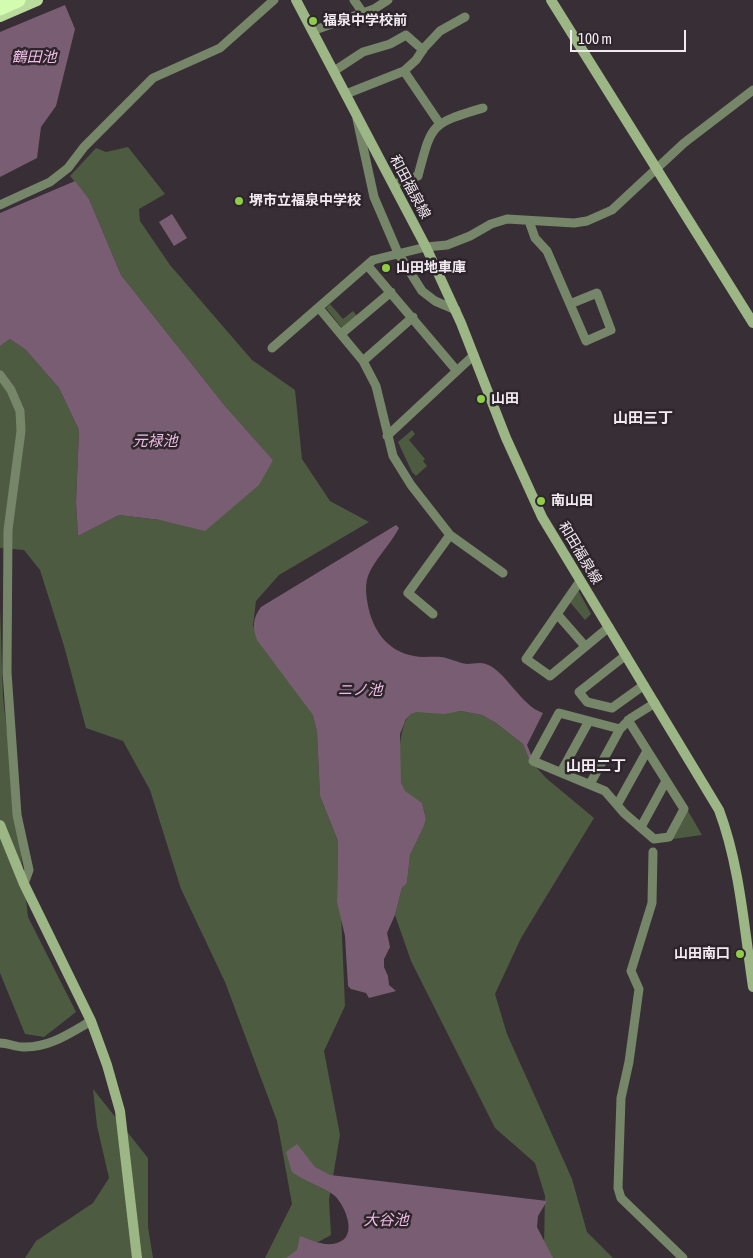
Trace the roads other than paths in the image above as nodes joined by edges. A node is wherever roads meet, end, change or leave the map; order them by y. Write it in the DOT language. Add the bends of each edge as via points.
graph roads {
  1 [pos="18,0"];
  2 [pos="38,0"];
  3 [pos="274,0"];
  4 [pos="296,0"];
  5 [pos="354,0"];
  6 [pos="388,0"];
  7 [pos="551,0"];
  8 [pos="0,8"];
  9 [pos="362,13"];
  10 [pos="0,16"];
  11 [pos="465,17"];
  12 [pos="312,31"];
  13 [pos="423,50"];
  14 [pos="334,71"];
  15 [pos="404,71"];
  16 [pos="753,90"];
  17 [pos="346,94"];
  18 [pos="483,108"];
  19 [pos="355,112"];
  20 [pos="440,124"];
  21 [pos="657,170"];
  22 [pos="394,184"];
  23 [pos="0,205"];
  24 [pos="529,221"];
  25 [pos="426,247"];
  26 [pos="398,253"];
  27 [pos="367,265"];
  28 [pos="391,292"];
  29 [pos="570,304"];
  30 [pos="319,308"];
  31 [pos="456,310"];
  32 [pos="413,317"];
  33 [pos="753,323"];
  34 [pos="340,334"];
  35 [pos="272,348"];
  36 [pos="474,355"];
  37 [pos="363,362"];
  38 [pos="457,371"];
  39 [pos="0,375"];
  40 [pos="387,436"];
  41 [pos="450,535"];
  42 [pos="503,573"];
  43 [pos="580,581"];
  44 [pos="433,614"];
  45 [pos="557,614"];
  46 [pos="609,627"];
  47 [pos="585,646"];
  48 [pos="626,655"];
  49 [pos="644,685"];
  50 [pos="655,703"];
  51 [pos="628,720"];
  52 [pos="589,721"];
  53 [pos="620,729"];
  54 [pos="647,751"];
  55 [pos="561,772"];
  56 [pos="666,781"];
  57 [pos="590,784"];
  58 [pos="617,805"];
  59 [pos="0,825"];
  60 [pos="641,827"];
  61 [pos="653,852"];
  62 [pos="24,884"];
  63 [pos="753,988"];
  64 [pos="91,1021"];
  65 [pos="0,1043"];
  66 [pos="137,1258"];
  67 [pos="683,1258"];
  1 -- 8 [label="highway"];
  2 -- 10 [label="main road"];
  3 -- 23 [label="street" via="220,48 154,78 84,147 68,168 50,182"];
  4 -- 12 [label="main road, 和田福泉線"];
  5 -- 9 [label="street"];
  6 -- 9 [label="street"];
  7 -- 21 [label="main road"];
  9 -- 12 [label="street"];
  11 -- 13 [label="street" via="440,31"];
  12 -- 14 [label="main road, 和田福泉線"];
  13 -- 14 [label="street" via="406,35 363,52"];
  13 -- 15 [label="street"];
  14 -- 17 [label="main road, 和田福泉線"];
  15 -- 17 [label="street"];
  15 -- 20 [label="street"];
  16 -- 21 [label="street" via="684,143"];
  17 -- 19 [label="main road, 和田福泉線"];
  18 -- 20 [label="street"];
  19 -- 22 [label="main road, 和田福泉線"];
  19 -- 26 [label="street" via="374,197"];
  20 -- 22 [label="street" via="429,137 418,176"];
  21 -- 24 [label="street" via="612,210 587,221"];
  21 -- 33 [label="main road"];
  22 -- 25 [label="main road, 和田福泉線"];
  24 -- 25 [label="street" via="507,219 447,244"];
  24 -- 29 [label="street" via="535,238 547,250"];
  25 -- 26 [label="street"];
  25 -- 31 [label="main road, 和田福泉線"];
  26 -- 27 [label="street"];
  26 -- 31 [label="street" via="422,291"];
  27 -- 28 [label="street"];
  27 -- 30 [label="street"];
  28 -- 32 [label="street"];
  28 -- 34 [label="street"];
  29 -- 29 [label="street" via="597,294 611,330 586,341"];
  30 -- 34 [label="street"];
  30 -- 35 [label="street"];
  31 -- 36 [label="main road, 和田福泉線"];
  32 -- 37 [label="street"];
  32 -- 38 [label="street"];
  34 -- 37 [label="street"];
  36 -- 38 [label="street"];
  36 -- 43 [label="main road, 和田福泉線" via="539,511"];
  37 -- 40 [label="street" via="376,386"];
  38 -- 40 [label="street"];
  39 -- 62 [label="street" via="20,411 21,431 8,530 7,672 17,815 28,870"];
  40 -- 41 [label="street" via="393,456 411,486"];
  41 -- 42 [label="street"];
  41 -- 44 [label="street" via="408,593"];
  43 -- 45 [label="street"];
  43 -- 46 [label="main road, 和田福泉線"];
  45 -- 47 [label="street"];
  45 -- 47 [label="street" via="526,659 550,676"];
  46 -- 47 [label="street"];
  46 -- 48 [label="main road, 和田福泉線"];
  48 -- 49 [label="main road, 和田福泉線"];
  48 -- 49 [label="street" via="579,692 587,702 612,708"];
  49 -- 50 [label="main road, 和田福泉線"];
  50 -- 51 [label="street"];
  50 -- 63 [label="main road, 和田福泉線" via="708,791 726,829"];
  51 -- 53 [label="street"];
  51 -- 54 [label="street"];
  52 -- 53 [label="street"];
  52 -- 55 [label="street"];
  52 -- 55 [label="street" via="559,713 534,761"];
  53 -- 57 [label="street"];
  54 -- 56 [label="street"];
  54 -- 58 [label="street"];
  55 -- 57 [label="street"];
  56 -- 60 [label="street"];
  56 -- 60 [label="street" via="684,809 669,837 654,839"];
  57 -- 58 [label="street" via="605,791"];
  58 -- 60 [label="street"];
  59 -- 62 [label="main road"];
  61 -- 67 [label="street" via="652,903 631,971 639,990 621,1098 618,1188 621,1198"];
  62 -- 64 [label="main road"];
  64 -- 65 [label="street" via="56,1042 22,1047"];
  64 -- 66 [label="main road" via="120,1111"];
}
